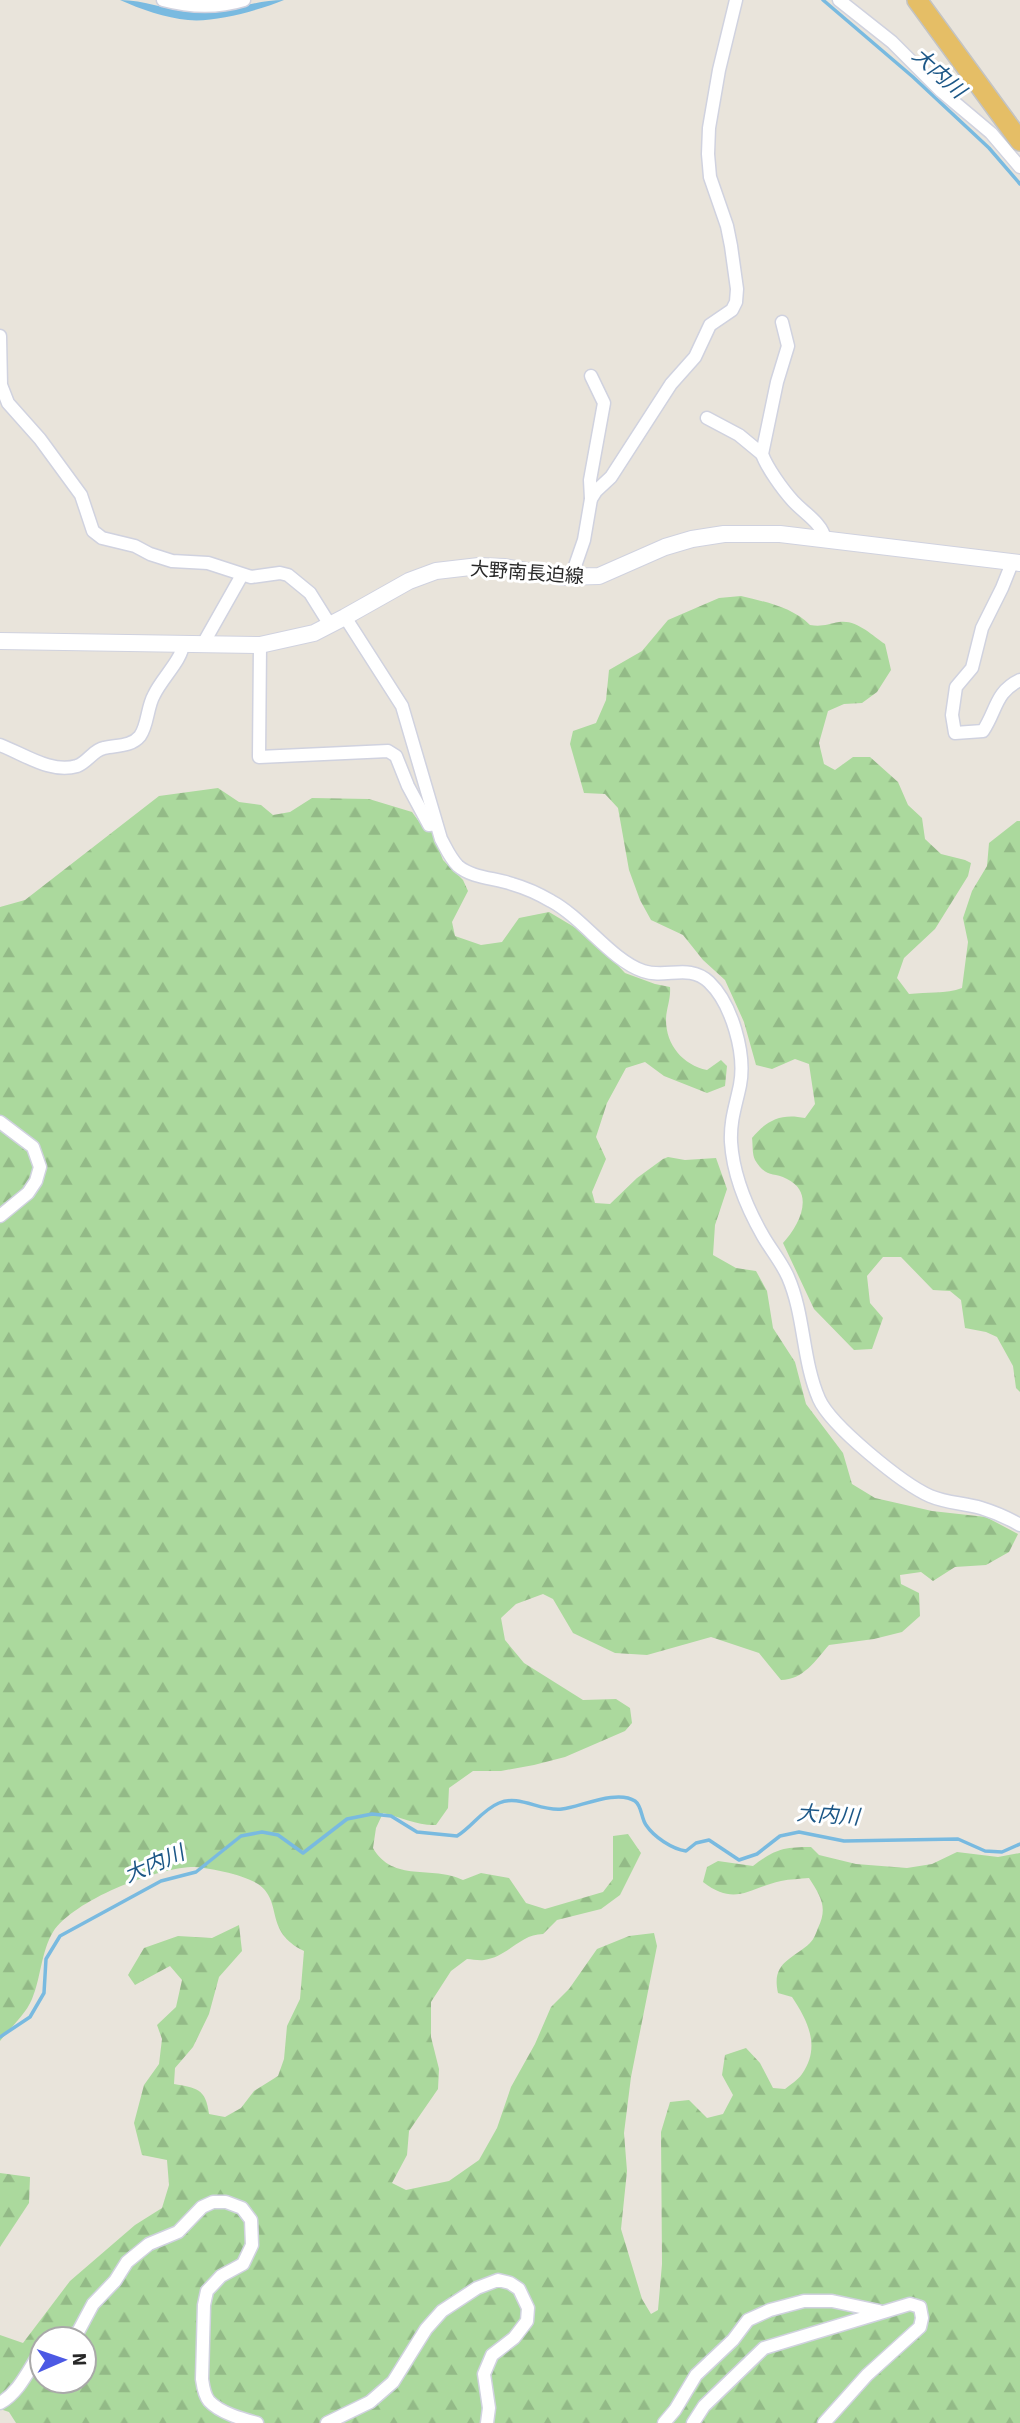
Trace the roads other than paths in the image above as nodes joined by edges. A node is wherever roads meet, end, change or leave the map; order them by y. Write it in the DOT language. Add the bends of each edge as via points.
graph roads {
  1 [pos="163,0"];
  2 [pos="244,0"];
  3 [pos="736,0"];
  4 [pos="839,0"];
  5 [pos="917,0"];
  6 [pos="1020,141"];
  7 [pos="1020,167"];
  8 [pos="782,322"];
  9 [pos="0,336"];
  10 [pos="591,376"];
  11 [pos="707,418"];
  12 [pos="762,454"];
  13 [pos="591,499"];
  14 [pos="825,539"];
  15 [pos="1016,563"];
  16 [pos="242,575"];
  17 [pos="580,578"];
  18 [pos="338,621"];
  19 [pos="0,641"];
  20 [pos="183,644"];
  21 [pos="203,644"];
  22 [pos="260,645"];
  23 [pos="1020,680"];
  24 [pos="0,745"];
  25 [pos="436,824"];
  26 [pos="0,1122"];
  27 [pos="0,1216"];
  28 [pos="1020,1525"];
  29 [pos="884,2312"];
  30 [pos="82,2325"];
  31 [pos="28,2372"];
  32 [pos="0,2403"];
  33 [pos="257,2423"];
  34 [pos="327,2423"];
  35 [pos="486,2423"];
  36 [pos="664,2423"];
  37 [pos="693,2423"];
  38 [pos="824,2423"];
  1 -- 2 [label="street" via="214,5"];
  3 -- 13 [label="street" via="719,70 708,154 710,177 731,246 736,302 710,325 695,357 671,383 620,465"];
  4 -- 7 [label="street" via="991,133"];
  5 -- 6 [label="highway"];
  8 -- 12 [label="street" via="788,346"];
  9 -- 16 [label="street" via="1,386 8,403 81,495 93,531 172,561 208,563"];
  10 -- 13 [label="street" via="604,403 590,480"];
  11 -- 12 [label="street"];
  12 -- 14 [label="street" via="790,498 823,529"];
  13 -- 17 [label="street" via="575,566"];
  14 -- 15 [label="main road, 大野南長迫線"];
  14 -- 17 [label="main road, 大野南長迫線" via="752,532 692,539 599,576"];
  15 -- 23 [label="street" via="982,628 972,668 956,687 955,733 983,730 998,698"];
  16 -- 18 [label="street" via="288,575"];
  16 -- 21 [label="street"];
  17 -- 18 [label="main road, 大野南長迫線" via="505,566 460,567 409,581"];
  18 -- 22 [label="main road, 大野南長迫線" via="292,639"];
  18 -- 25 [label="street" via="402,706"];
  19 -- 20 [label="main road, 大野南長迫線"];
  20 -- 21 [label="main road, 大野南長迫線"];
  20 -- 24 [label="street" via="133,742 97,750 82,763 65,768 51,767"];
  21 -- 22 [label="main road, 大野南長迫線"];
  22 -- 25 [label="street" via="259,757 388,751 396,756 423,816 429,825"];
  25 -- 28 [label="street" via="459,867 551,901 645,972 687,971 709,982 736,1030 740,1050 740,1085 731,1123 736,1171 751,1213 794,1292 807,1365 821,1403 833,1420 912,1487"];
  26 -- 27 [label="street" via="33,1147 40,1167 29,1193"];
  29 -- 36 [label="street" via="832,2301 804,2301 748,2320 696,2375"];
  29 -- 37 [label="street" via="764,2348 704,2406"];
  29 -- 38 [label="street" via="910,2304 920,2307 920,2327 867,2375"];
  30 -- 33 [label="street" via="127,2262 149,2244 178,2232 213,2202 242,2208 251,2220 252,2245 243,2264 221,2276 207,2291 202,2379 209,2401"];
  31 -- 32 [label="street"];
  34 -- 35 [label="street" via="370,2402 393,2382 442,2311 498,2280 519,2289 528,2308 527,2321 492,2355 484,2374 489,2408"];
}
